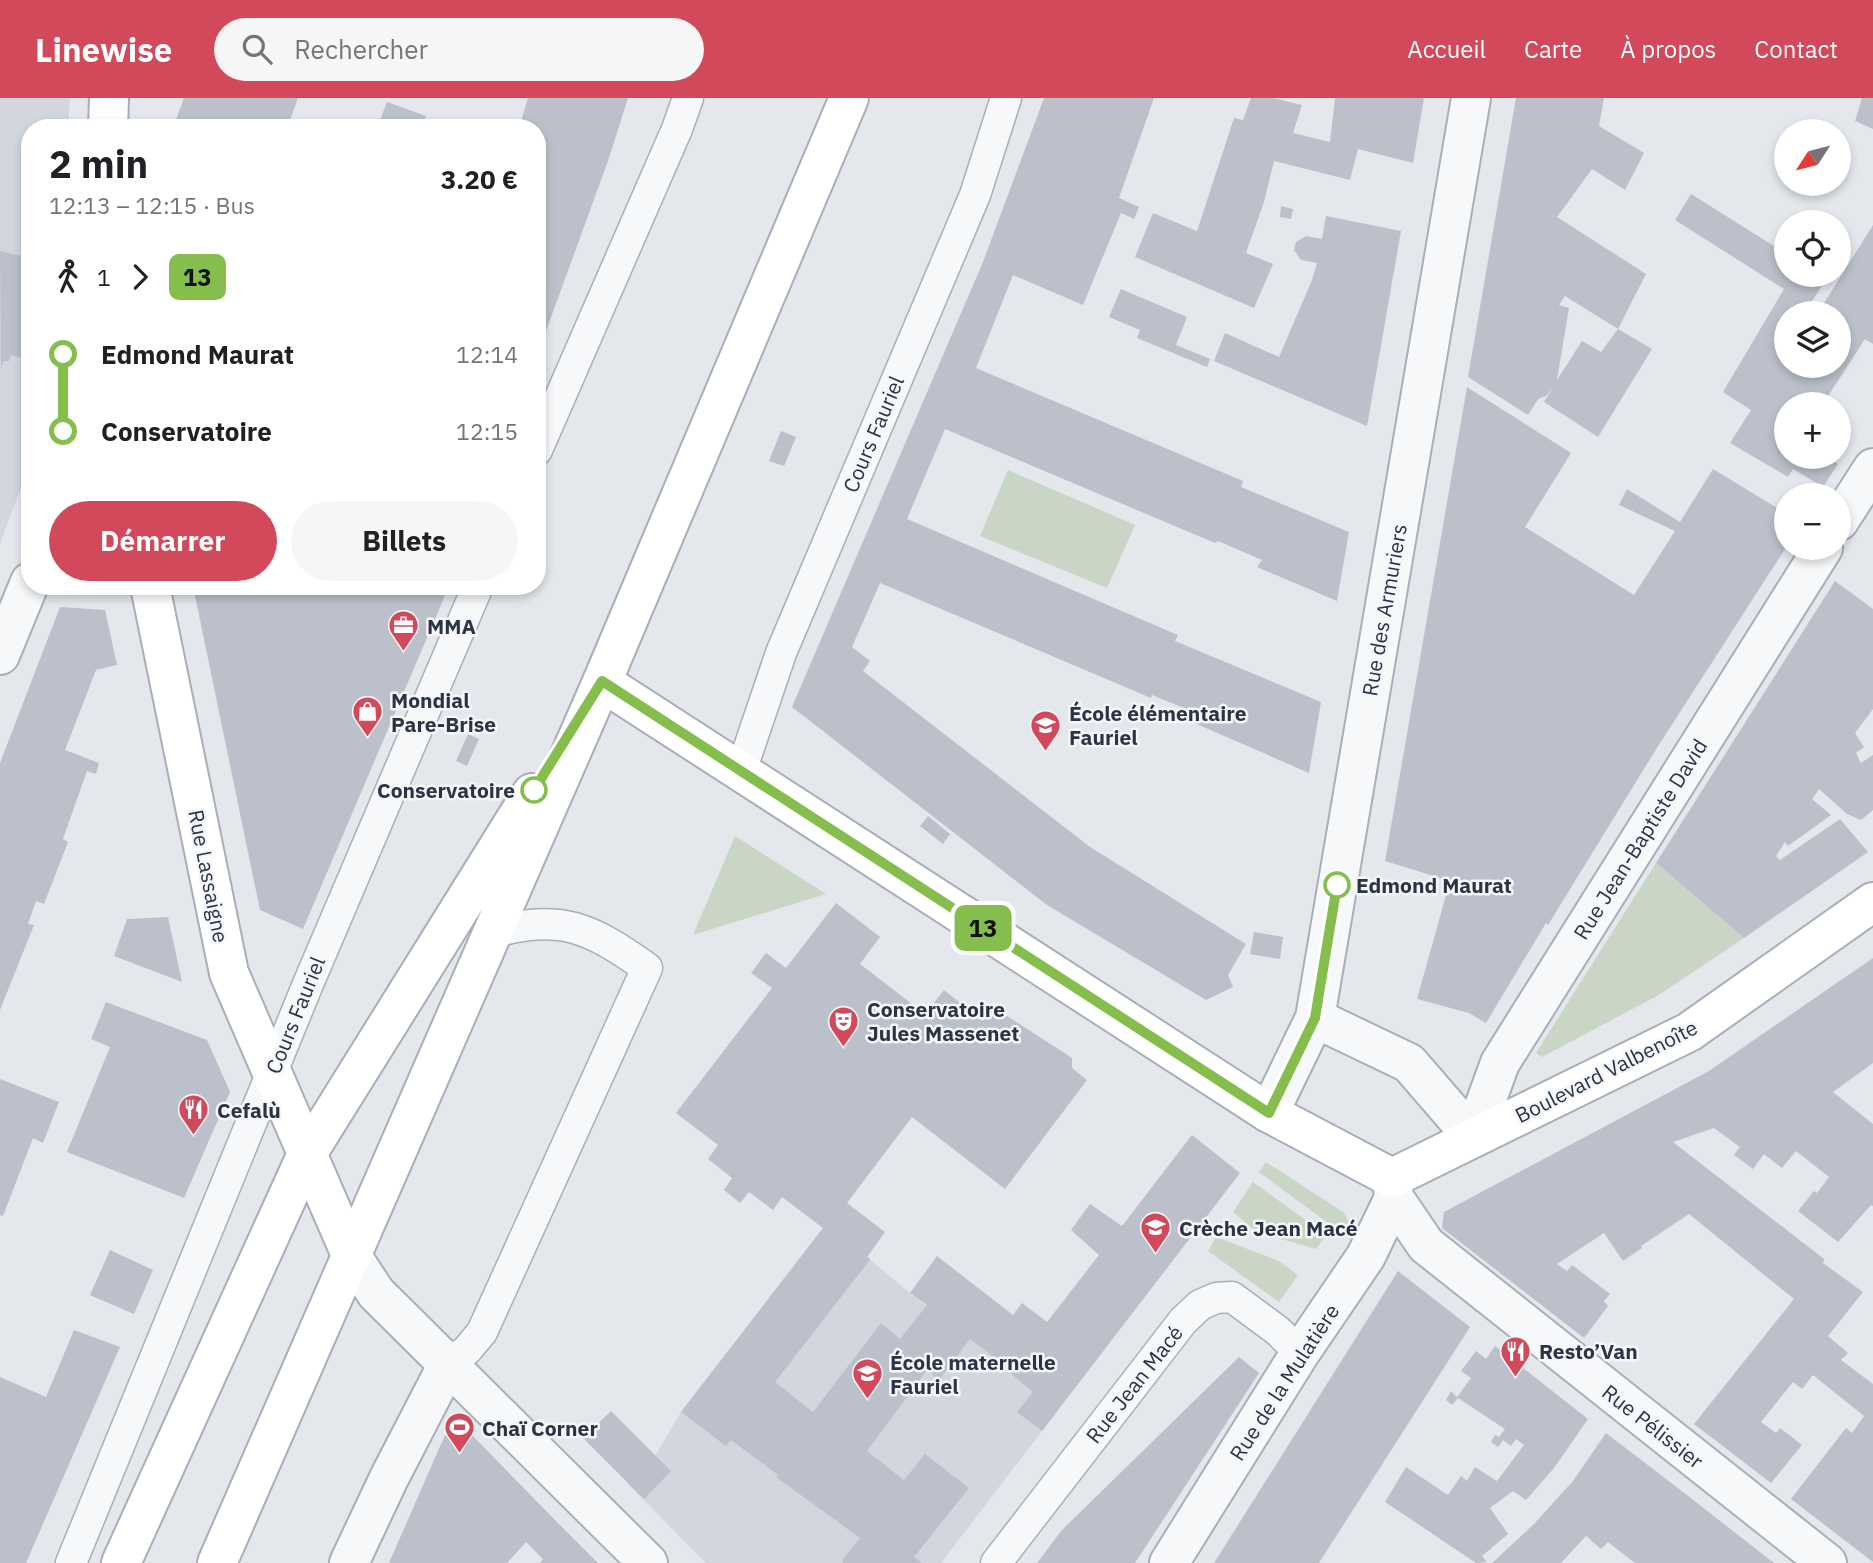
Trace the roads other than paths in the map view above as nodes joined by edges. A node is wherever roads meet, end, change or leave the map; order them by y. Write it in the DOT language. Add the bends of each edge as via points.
graph roads {
  1 [pos="109,98"];
  2 [pos="688,98"];
  3 [pos="849,98"];
  4 [pos="1006,98"];
  5 [pos="1471,98"];
  6 [pos="108,119"];
  7 [pos="546,429"];
  8 [pos="1873,468"];
  9 [pos="1851,502"];
  10 [pos="1815,560"];
  11 [pos="25,595"];
  12 [pos="152,595"];
  13 [pos="474,595"];
  14 [pos="0,655"];
  15 [pos="602,681"];
  16 [pos="741,771"];
  17 [pos="1873,902"];
  18 [pos="492,933"];
  19 [pos="1315,1018"];
  20 [pos="271,1074"];
  21 [pos="1269,1113"];
  22 [pos="1473,1137"];
  23 [pos="307,1154"];
  24 [pos="1393,1188"];
  25 [pos="351,1255"];
  26 [pos="1300,1353"];
  27 [pos="448,1364"];
  28 [pos="71,1563"];
  29 [pos="121,1563"];
  30 [pos="217,1563"];
  31 [pos="349,1563"];
  32 [pos="648,1563"];
  33 [pos="996,1563"];
  34 [pos="1169,1563"];
  35 [pos="1826,1563"];
  1 -- 6 [label="main road"];
  2 -- 7 [label="lane"];
  3 -- 15 [label="main road"];
  4 -- 16 [label="lane, Cours Fauriel" via="975,195 781,653"];
  5 -- 19 [label="street, Rue des Armuriers"];
  8 -- 9 [label="street"];
  10 -- 22 [label="street, Rue Jean-Baptiste David" via="1500,1063"];
  11 -- 14 [label="street"];
  12 -- 20 [label="main road, Rue Lassaigne" via="229,973"];
  13 -- 20 [label="lane, Cours Fauriel"];
  15 -- 16 [label="main road"];
  15 -- 18 [label="main road"];
  15 -- 23 [label="main road"];
  16 -- 21 [label="main road"];
  17 -- 22 [label="main road, Boulevard Valbenoîte" via="1689,1032"];
  18 -- 25 [label="main road"];
  18 -- 27 [label="lane" via="520,924 551,922 615,946 647,968 482,1332"];
  19 -- 21 [label="street, Rue des Armuriers"];
  19 -- 22 [label="street" via="1409,1063"];
  20 -- 23 [label="main road, Rue Lassaigne"];
  20 -- 28 [label="lane, Cours Fauriel"];
  21 -- 24 [label="main road"];
  22 -- 24 [label="main road, Boulevard Valbenoîte"];
  23 -- 25 [label="main road"];
  23 -- 29 [label="main road"];
  24 -- 26 [label="street, Rue de la Mulatière" via="1366,1256"];
  24 -- 35 [label="street, Rue Pélissier" via="1426,1245"];
  25 -- 27 [label="street" via="376,1293"];
  25 -- 30 [label="main road"];
  26 -- 33 [label="lane, Rue Jean Macé" via="1232,1297 1200,1305"];
  26 -- 34 [label="street, Rue de la Mulatière"];
  27 -- 31 [label="street"];
  27 -- 32 [label="street"];
}
